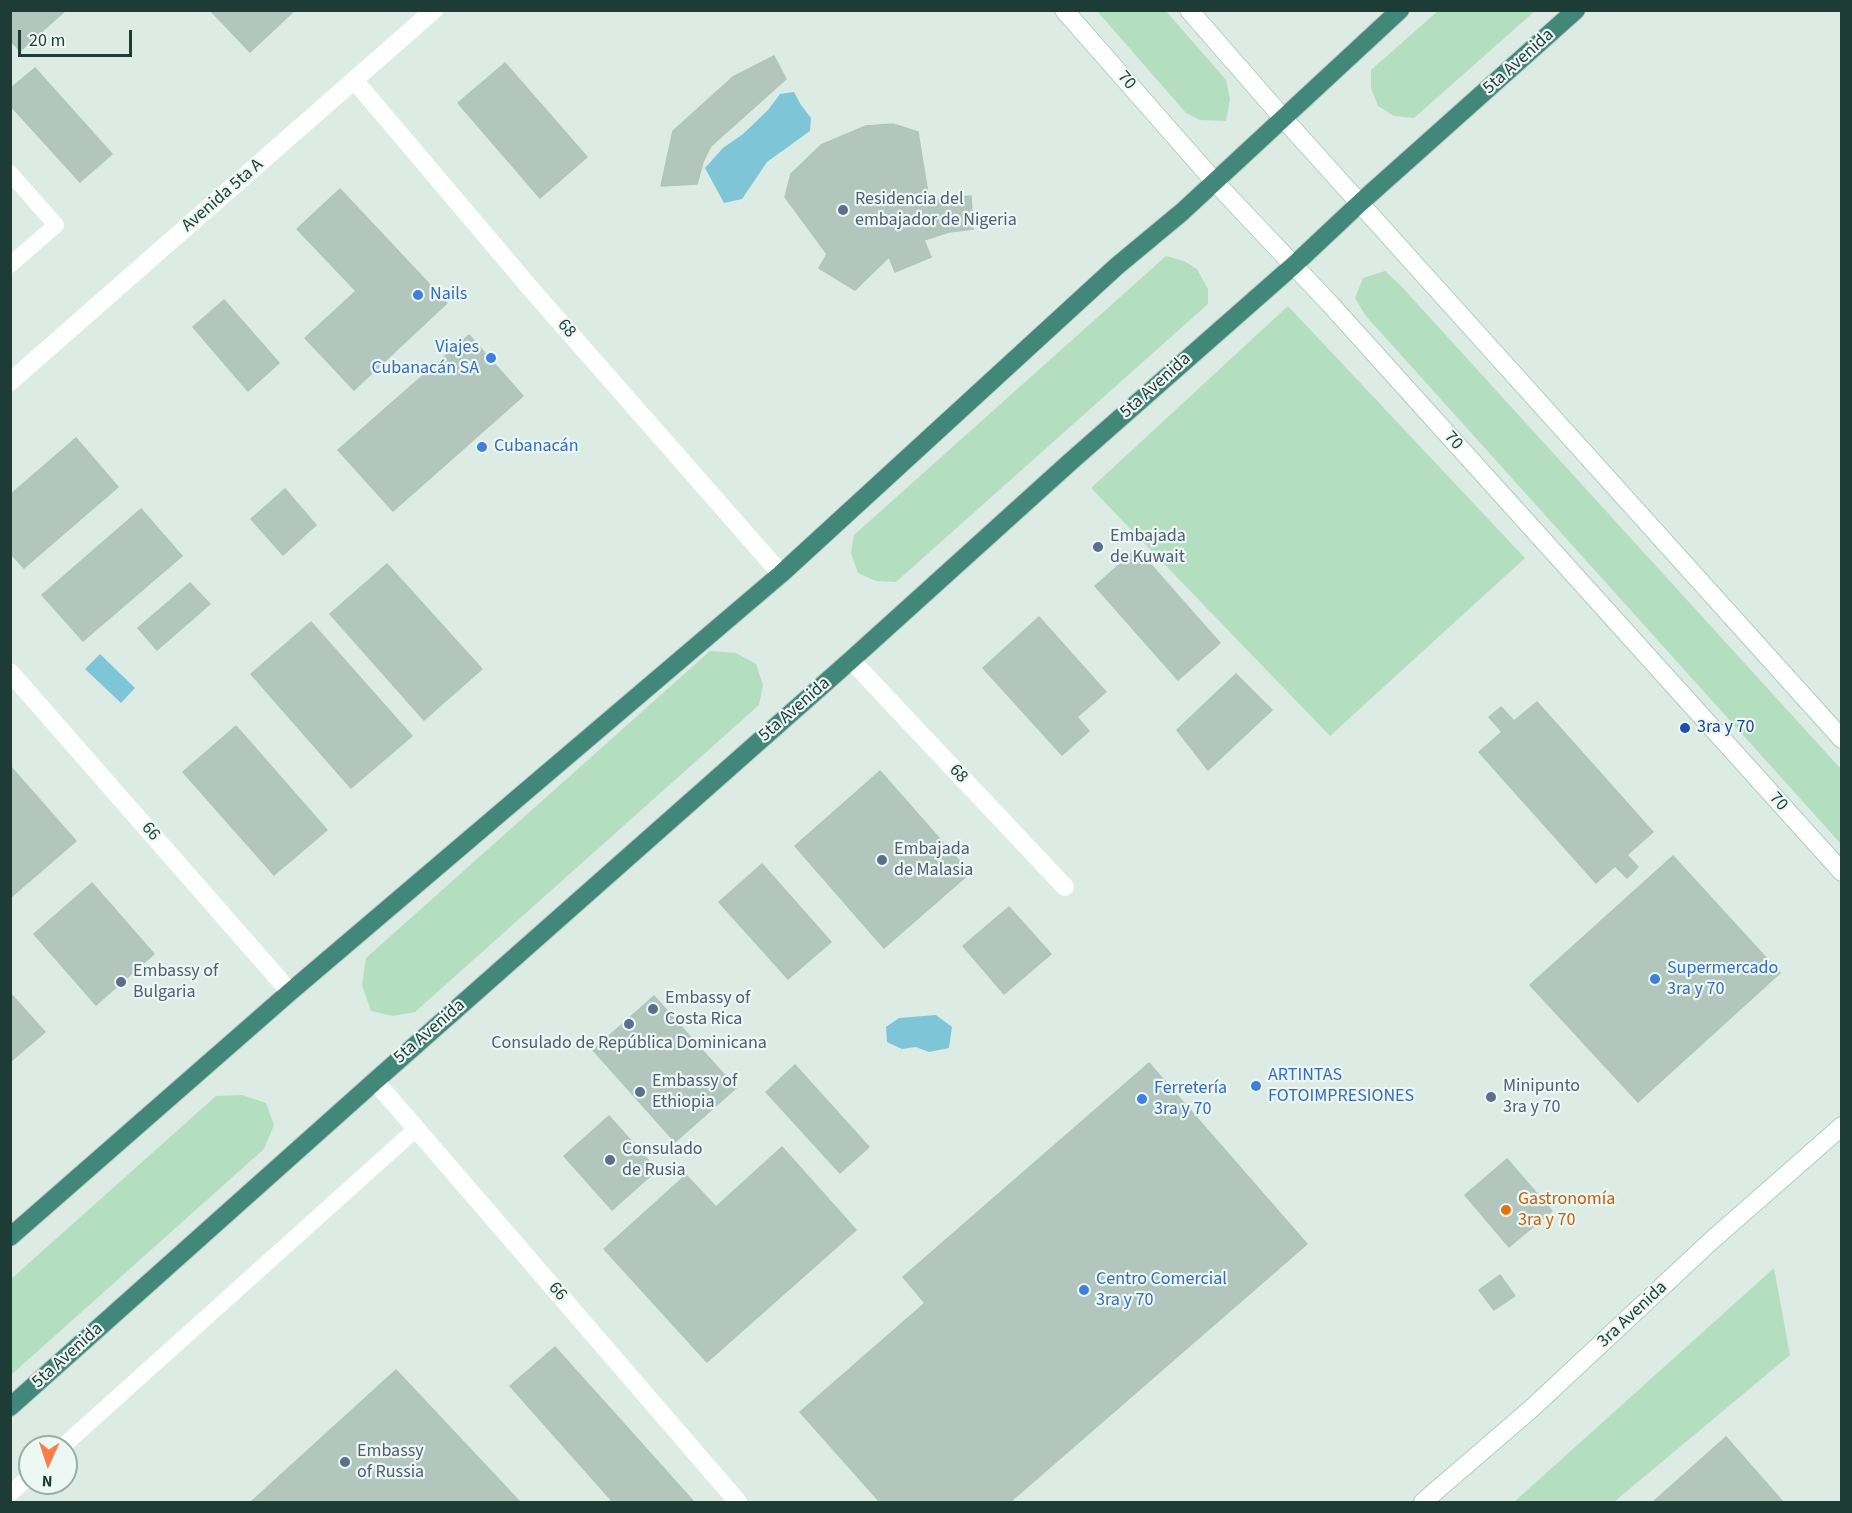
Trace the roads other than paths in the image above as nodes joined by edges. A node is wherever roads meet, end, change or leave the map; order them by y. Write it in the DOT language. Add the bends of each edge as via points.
graph roads {
  1 [pos="434,10"];
  2 [pos="1064,10"];
  3 [pos="1189,10"];
  4 [pos="1400,10"];
  5 [pos="1576,10"];
  6 [pos="355,81"];
  7 [pos="1283,118"];
  8 [pos="10,173"];
  9 [pos="1214,181"];
  10 [pos="1361,202"];
  11 [pos="10,265"];
  12 [pos="1294,265"];
  13 [pos="10,382"];
  14 [pos="781,574"];
  15 [pos="851,660"];
  16 [pos="10,672"];
  17 [pos="1842,739"];
  18 [pos="1842,872"];
  19 [pos="1065,887"];
  20 [pos="290,992"];
  21 [pos="375,1081"];
  22 [pos="1842,1126"];
  23 [pos="417,1128"];
  24 [pos="10,1237"];
  25 [pos="10,1407"];
  26 [pos="75,1435"];
  27 [pos="738,1503"];
  28 [pos="1423,1503"];
  1 -- 6 [label="main road, Avenida 5ta A"];
  2 -- 9 [label="main road, 70"];
  3 -- 7 [label="main road"];
  4 -- 7 [label="highway"];
  5 -- 10 [label="highway, 5ta Avenida"];
  6 -- 13 [label="main road, Avenida 5ta A"];
  6 -- 14 [label="main road, 68"];
  7 -- 9 [label="highway"];
  7 -- 10 [label="main road"];
  8 -- 11 [label="lane" via="56,225"];
  9 -- 12 [label="main road, 70"];
  9 -- 14 [label="highway"];
  10 -- 12 [label="highway, 5ta Avenida"];
  10 -- 17 [label="main road"];
  12 -- 15 [label="highway, 5ta Avenida"];
  12 -- 18 [label="main road, 70"];
  14 -- 20 [label="highway"];
  15 -- 19 [label="main road, 68"];
  15 -- 21 [label="highway, 5ta Avenida"];
  16 -- 20 [label="main road, 66"];
  20 -- 24 [label="highway"];
  21 -- 23 [label="main road, 66"];
  21 -- 25 [label="highway, 5ta Avenida"];
  22 -- 28 [label="main road, 3ra Avenida"];
  23 -- 26 [label="lane"];
  23 -- 27 [label="main road, 66"];
}
